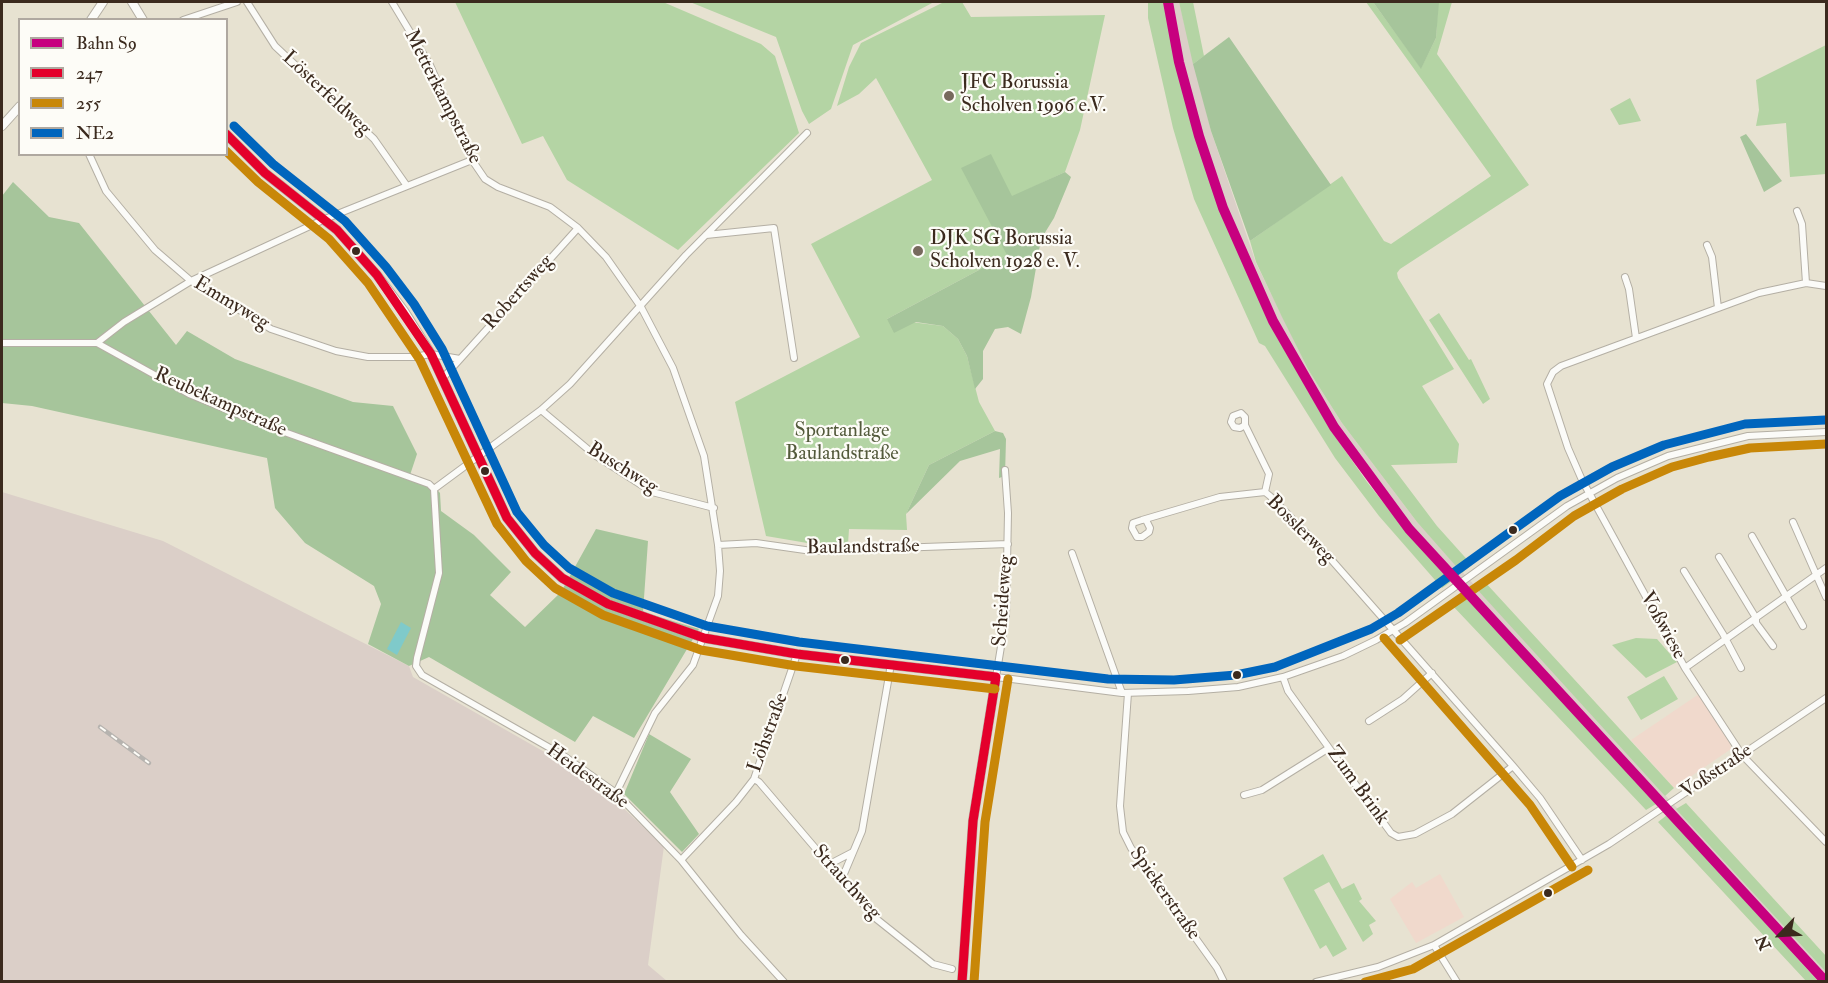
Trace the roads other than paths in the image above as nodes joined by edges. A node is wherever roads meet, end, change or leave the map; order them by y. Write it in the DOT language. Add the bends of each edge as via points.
graph roads {
  1 [pos="103,2"];
  2 [pos="132,2"];
  3 [pos="237,2"];
  4 [pos="247,2"];
  5 [pos="392,2"];
  6 [pos="92,18"];
  7 [pos="142,18"];
  8 [pos="189,18"];
  9 [pos="18,108"];
  10 [pos="2,126"];
  11 [pos="807,133"];
  12 [pos="228,136"];
  13 [pos="90,156"];
  14 [pos="472,160"];
  15 [pos="407,186"];
  16 [pos="1797,211"];
  17 [pos="325,219"];
  18 [pos="578,228"];
  19 [pos="706,235"];
  20 [pos="1707,245"];
  21 [pos="1625,277"];
  22 [pos="191,281"];
  23 [pos="1806,283"];
  24 [pos="1827,286"];
  25 [pos="641,308"];
  26 [pos="1718,308"];
  27 [pos="1636,338"];
  28 [pos="2,343"];
  29 [pos="97,343"];
  30 [pos="431,354"];
  31 [pos="795,358"];
  32 [pos="460,359"];
  33 [pos="443,378"];
  34 [pos="541,410"];
  35 [pos="1245,425"];
  36 [pos="1827,432"];
  37 [pos="479,458"];
  38 [pos="1005,470"];
  39 [pos="434,489"];
  40 [pos="1265,492"];
  41 [pos="1589,492"];
  42 [pos="714,508"];
  43 [pos="1146,520"];
  44 [pos="1793,522"];
  45 [pos="1752,536"];
  46 [pos="718,544"];
  47 [pos="1008,544"];
  48 [pos="1071,553"];
  49 [pos="1719,557"];
  50 [pos="1827,568"];
  51 [pos="1684,570"];
  52 [pos="1818,574"];
  53 [pos="1787,597"];
  54 [pos="1827,597"];
  55 [pos="1756,618"];
  56 [pos="1803,626"];
  57 [pos="1393,630"];
  58 [pos="704,638"];
  59 [pos="1725,640"];
  60 [pos="1773,646"];
  61 [pos="797,654"];
  62 [pos="891,664"];
  63 [pos="1685,668"];
  64 [pos="1741,669"];
  65 [pos="1432,674"];
  66 [pos="996,677"];
  67 [pos="1283,677"];
  68 [pos="1125,693"];
  69 [pos="1827,698"];
  70 [pos="1369,721"];
  71 [pos="1329,748"];
  72 [pos="1742,755"];
  73 [pos="1513,766"];
  74 [pos="754,779"];
  75 [pos="616,793"];
  76 [pos="1244,795"];
  77 [pos="1827,842"];
  78 [pos="856,850"];
  79 [pos="681,860"];
  80 [pos="1582,860"];
  81 [pos="828,865"];
  82 [pos="841,881"];
  83 [pos="1434,945"];
  84 [pos="952,969"];
  85 [pos="784,981"];
  86 [pos="962,981"];
  87 [pos="1224,981"];
  88 [pos="1316,981"];
  89 [pos="1457,981"];
  1 -- 6 [label="street"];
  2 -- 7 [label="street"];
  3 -- 8 [label="street"];
  4 -- 15 [label="street, Lösterfeldweg" via="275,46 374,138"];
  5 -- 14 [label="street, Metterkampstraße" via="430,65"];
  9 -- 10 [label="street"];
  11 -- 19 [label="street"];
  12 -- 17 [label="street" via="265,172"];
  13 -- 22 [label="street, Emmyweg" via="106,191 126,218"];
  14 -- 15 [label="street"];
  14 -- 18 [label="street, Metterkampstraße" via="491,183 550,207"];
  15 -- 17 [label="street"];
  16 -- 23 [label="street" via="1802,224"];
  17 -- 22 [label="street"];
  17 -- 30 [label="street" via="378,275"];
  18 -- 25 [label="street, Metterkampstraße" via="606,257"];
  18 -- 32 [label="street, Robertsweg"];
  19 -- 25 [label="street"];
  19 -- 31 [label="street" via="774,228"];
  20 -- 26 [label="street" via="1713,257"];
  21 -- 27 [label="street"];
  22 -- 29 [label="street"];
  22 -- 30 [label="street, Emmyweg" via="271,329 336,351 368,357"];
  23 -- 24 [label="street"];
  23 -- 26 [label="street" via="1771,289"];
  25 -- 34 [label="street"];
  25 -- 42 [label="street, Metterkampstraße" via="673,368 692,415 705,456"];
  26 -- 27 [label="street"];
  27 -- 41 [label="street, Voßwiese" via="1562,366 1552,372 1547,384 1568,448"];
  28 -- 29 [label="street, Reubekampstraße"];
  29 -- 39 [label="street, Reubekampstraße" via="189,394 409,476"];
  30 -- 32 [label="street"];
  30 -- 33 [label="street"];
  32 -- 33 [label="street, Robertsweg"];
  33 -- 37 [label="street"];
  34 -- 37 [label="street"];
  34 -- 42 [label="street, Buschweg" via="596,456 652,492"];
  35 -- 40 [label="street" via="1269,474"];
  36 -- 41 [label="street" via="1772,434 1706,445 1668,456"];
  37 -- 39 [label="street"];
  37 -- 58 [label="street" via="507,518 535,553 562,578 608,604"];
  38 -- 47 [label="street, Scheideweg"];
  39 -- 75 [label="street, Heidestraße" via="439,573 416,666 422,675 564,756"];
  40 -- 43 [label="street, Bosslerweg" via="1220,497"];
  40 -- 57 [label="street, Bosslerweg"];
  41 -- 57 [label="street"];
  41 -- 63 [label="street, Voßwiese"];
  42 -- 46 [label="street, Metterkampstraße"];
  44 -- 52 [label="street"];
  45 -- 53 [label="street"];
  46 -- 47 [label="street, Baulandstraße" via="756,543 821,550"];
  46 -- 58 [label="street, Metterkampstraße" via="718,596"];
  47 -- 66 [label="street, Scheideweg" via="1005,636"];
  48 -- 68 [label="street"];
  49 -- 55 [label="street"];
  50 -- 52 [label="street"];
  51 -- 59 [label="street"];
  52 -- 53 [label="street"];
  52 -- 54 [label="street" via="1817,580"];
  53 -- 55 [label="street"];
  53 -- 56 [label="street"];
  55 -- 59 [label="street"];
  55 -- 60 [label="street"];
  57 -- 65 [label="street, Bosslerweg"];
  57 -- 67 [label="street" via="1344,656"];
  58 -- 61 [label="street"];
  58 -- 75 [label="street, Metterkampstraße" via="693,665 655,713"];
  59 -- 63 [label="street"];
  59 -- 64 [label="street"];
  61 -- 62 [label="street"];
  61 -- 74 [label="street, Löhstraße"];
  62 -- 66 [label="street"];
  62 -- 78 [label="street"];
  63 -- 72 [label="street, Voßwiese"];
  65 -- 70 [label="street"];
  65 -- 73 [label="street, Bosslerweg"];
  66 -- 68 [label="street"];
  66 -- 86 [label="street, Scheideweg" via="974,811"];
  67 -- 68 [label="street" via="1206,690"];
  67 -- 71 [label="street, Zum Brink" via="1288,691"];
  68 -- 87 [label="street, Spiekerstraße" via="1120,807 1123,831 1132,850"];
  69 -- 72 [label="street, Voßstraße"];
  71 -- 73 [label="street, Zum Brink" via="1391,833 1402,838 1452,814"];
  71 -- 76 [label="street" via="1262,790"];
  72 -- 77 [label="street, Voßwiese"];
  72 -- 80 [label="street, Voßstraße"];
  73 -- 80 [label="street, Bosslerweg"];
  74 -- 79 [label="street, Löhstraße"];
  74 -- 81 [label="street, Strauchweg"];
  75 -- 79 [label="street, Heidestraße"];
  78 -- 81 [label="street"];
  78 -- 82 [label="street"];
  79 -- 85 [label="street, Heidestraße"];
  80 -- 83 [label="street, Voßstraße"];
  81 -- 82 [label="street, Strauchweg"];
  82 -- 84 [label="street, Strauchweg" via="911,948 933,964"];
  83 -- 88 [label="street, Voßstraße" via="1378,967"];
  83 -- 89 [label="street"];
}
